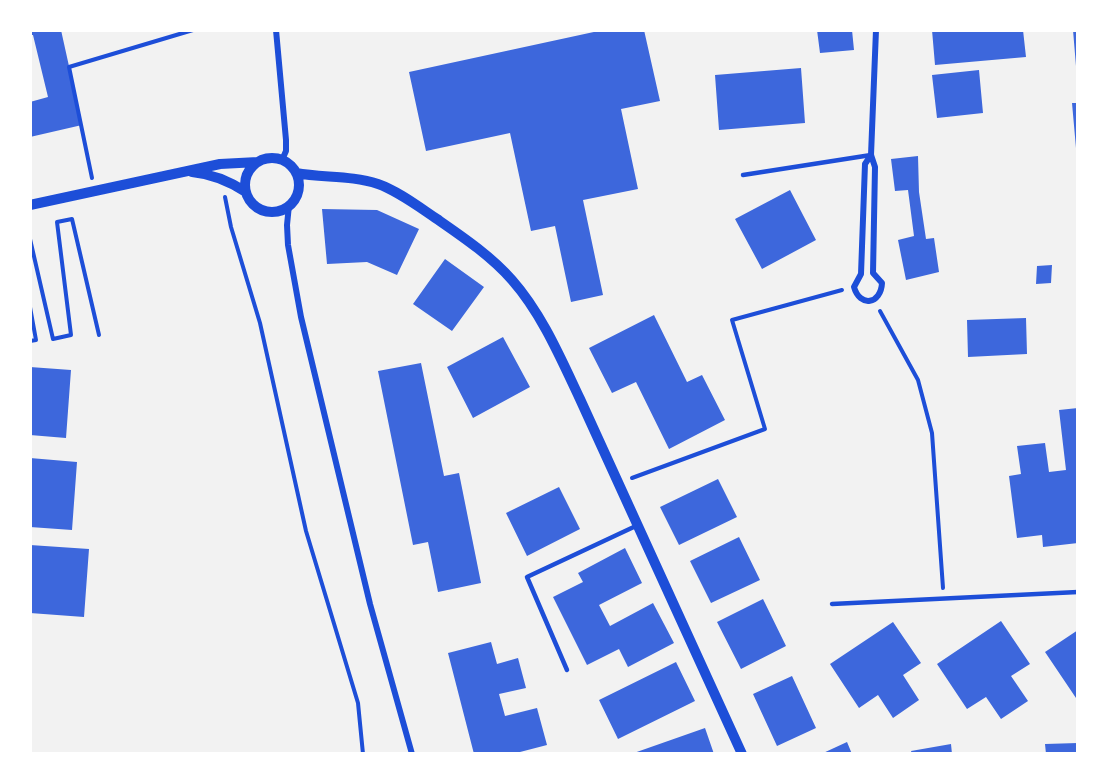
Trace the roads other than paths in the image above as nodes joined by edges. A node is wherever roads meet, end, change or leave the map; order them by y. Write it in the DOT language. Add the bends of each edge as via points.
graph roads {
  1 [pos="276,30"];
  2 [pos="876,30"];
  3 [pos="871,155"];
  4 [pos="282,160"];
  5 [pos="258,162"];
  6 [pos="189,171"];
  7 [pos="296,172"];
  8 [pos="743,176"];
  9 [pos="246,192"];
  10 [pos="30,205"];
  11 [pos="289,205"];
  12 [pos="638,525"];
  13 [pos="1078,592"];
  14 [pos="832,604"];
  15 [pos="567,670"];
  16 [pos="412,754"];
  17 [pos="742,754"];
  1 -- 4 [label="street" via="286,140"];
  2 -- 3 [label="street"];
  3 -- 3 [label="street" via="875,167 873,273 882,284 882,291 870,301 856,295 854,287 861,274 865,164"];
  3 -- 8 [label="lane"];
  4 -- 5 [label="street" via="266,158"];
  4 -- 7 [label="street"];
  5 -- 6 [label="street"];
  5 -- 9 [label="street" via="247,175"];
  6 -- 9 [label="street" via="216,176"];
  6 -- 10 [label="street"];
  7 -- 11 [label="street" via="298,190"];
  7 -- 12 [label="street" via="379,184 453,231 511,279 528,300 562,361"];
  9 -- 11 [label="street" via="264,210 282,210"];
  11 -- 16 [label="street" via="287,225 301,317"];
  12 -- 15 [label="lane" via="527,577"];
  12 -- 17 [label="street"];
  13 -- 14 [label="lane"];
}
